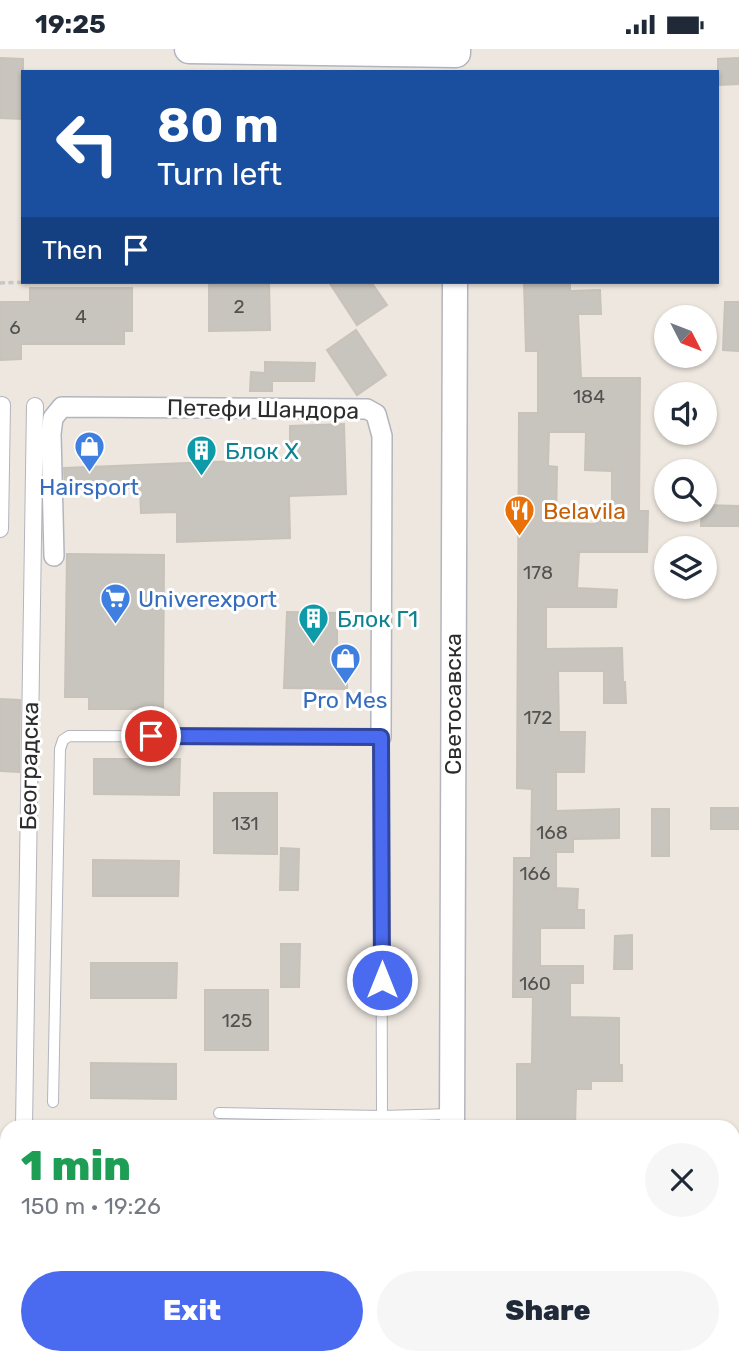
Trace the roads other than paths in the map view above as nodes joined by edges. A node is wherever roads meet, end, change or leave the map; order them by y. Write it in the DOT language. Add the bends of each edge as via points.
graph roads {
  1 [pos="190,49"];
  2 [pos="385,50"];
  3 [pos="456,58"];
  4 [pos="455,284"];
  5 [pos="2,405"];
  6 [pos="35,406"];
  7 [pos="0,529"];
  8 [pos="54,556"];
  9 [pos="381,737"];
  10 [pos="53,1102"];
  11 [pos="382,1116"];
  12 [pos="218,1119"];
  13 [pos="24,1120"];
  14 [pos="382,1120"];
  15 [pos="452,1120"];
  1 -- 2 [label="main road"];
  2 -- 3 [label="main road"];
  4 -- 15 [label="street, Светосавска"];
  5 -- 7 [label="street"];
  6 -- 13 [label="street, Београдска"];
  8 -- 9 [label="street, Петефи Шандора" via="51,434 53,418 62,407 367,409 376,414 382,436"];
  9 -- 10 [label="lane" via="65,738 60,749"];
  9 -- 11 [label="lane"];
  11 -- 12 [label="lane"];
  11 -- 14 [label="lane"];
  11 -- 15 [label="lane"];
}
